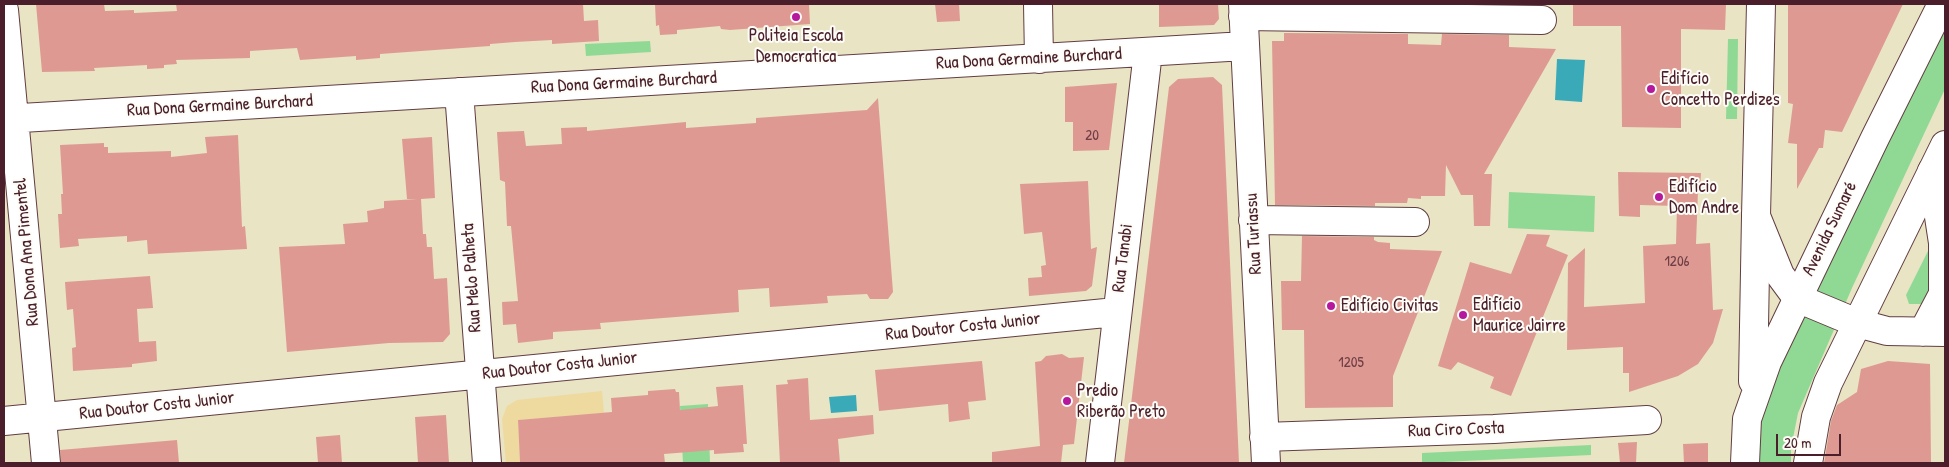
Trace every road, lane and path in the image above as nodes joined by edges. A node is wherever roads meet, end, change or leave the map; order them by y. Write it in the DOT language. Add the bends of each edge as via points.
graph roads {
  1 [pos="1038,4"];
  2 [pos="1761,4"];
  3 [pos="1942,4"];
  4 [pos="4,10"];
  5 [pos="1243,10"];
  6 [pos="1542,20"];
  7 [pos="1245,46"];
  8 [pos="1148,52"];
  9 [pos="1039,59"];
  10 [pos="459,92"];
  11 [pos="9,119"];
  12 [pos="1945,145"];
  13 [pos="1932,171"];
  14 [pos="1756,216"];
  15 [pos="1254,220"];
  16 [pos="1415,222"];
  17 [pos="1797,298"];
  18 [pos="1116,312"];
  19 [pos="1857,323"];
  20 [pos="1934,332"];
  21 [pos="479,374"];
  22 [pos="1752,398"];
  23 [pos="42,417"];
  24 [pos="1647,420"];
  25 [pos="4,421"];
  26 [pos="1265,450"];
  27 [pos="46,463"];
  28 [pos="487,463"];
  29 [pos="1100,463"];
  30 [pos="1745,463"];
  31 [pos="1808,463"];
  1 -- 9 [label="street"];
  2 -- 14 [label="street"];
  3 -- 17 [label="street, Avenida Sumaré"];
  4 -- 11 [label="street, Rua Dona Ana Pimentel"];
  5 -- 6 [label="street"];
  5 -- 7 [label="street, Rua Turiassu"];
  7 -- 8 [label="street, Rua Dona Germaine Burchard"];
  7 -- 15 [label="street, Rua Turiassu"];
  8 -- 9 [label="street, Rua Dona Germaine Burchard"];
  8 -- 18 [label="street, Rua Tanabi"];
  9 -- 10 [label="street, Rua Dona Germaine Burchard"];
  10 -- 11 [label="street, Rua Dona Germaine Burchard"];
  10 -- 21 [label="street, Rua Melo Palheta"];
  11 -- 23 [label="street, Rua Dona Ana Pimentel"];
  12 -- 13 [label="street"];
  13 -- 19 [label="street"];
  13 -- 20 [label="street" via="1943,243 1943,294"];
  14 -- 17 [label="street" via="1775,265"];
  14 -- 22 [label="street"];
  15 -- 16 [label="street"];
  15 -- 26 [label="street, Rua Turiassu"];
  17 -- 19 [label="street"];
  17 -- 22 [label="street, Avenida Sumaré"];
  18 -- 21 [label="street, Rua Doutor Costa Junior"];
  18 -- 29 [label="street, Rua Tanabi"];
  19 -- 20 [label="street" via="1884,331"];
  19 -- 31 [label="street" via="1828,383 1816,417"];
  21 -- 23 [label="street, Rua Doutor Costa Junior"];
  21 -- 28 [label="street, Rua Melo Palheta"];
  22 -- 30 [label="street, Avenida Sumaré" via="1747,419"];
  23 -- 25 [label="street, Rua Doutor Costa Junior"];
  23 -- 27 [label="street, Rua Dona Ana Pimentel"];
  24 -- 26 [label="street, Rua Ciro Costa" via="1494,429"];
}
